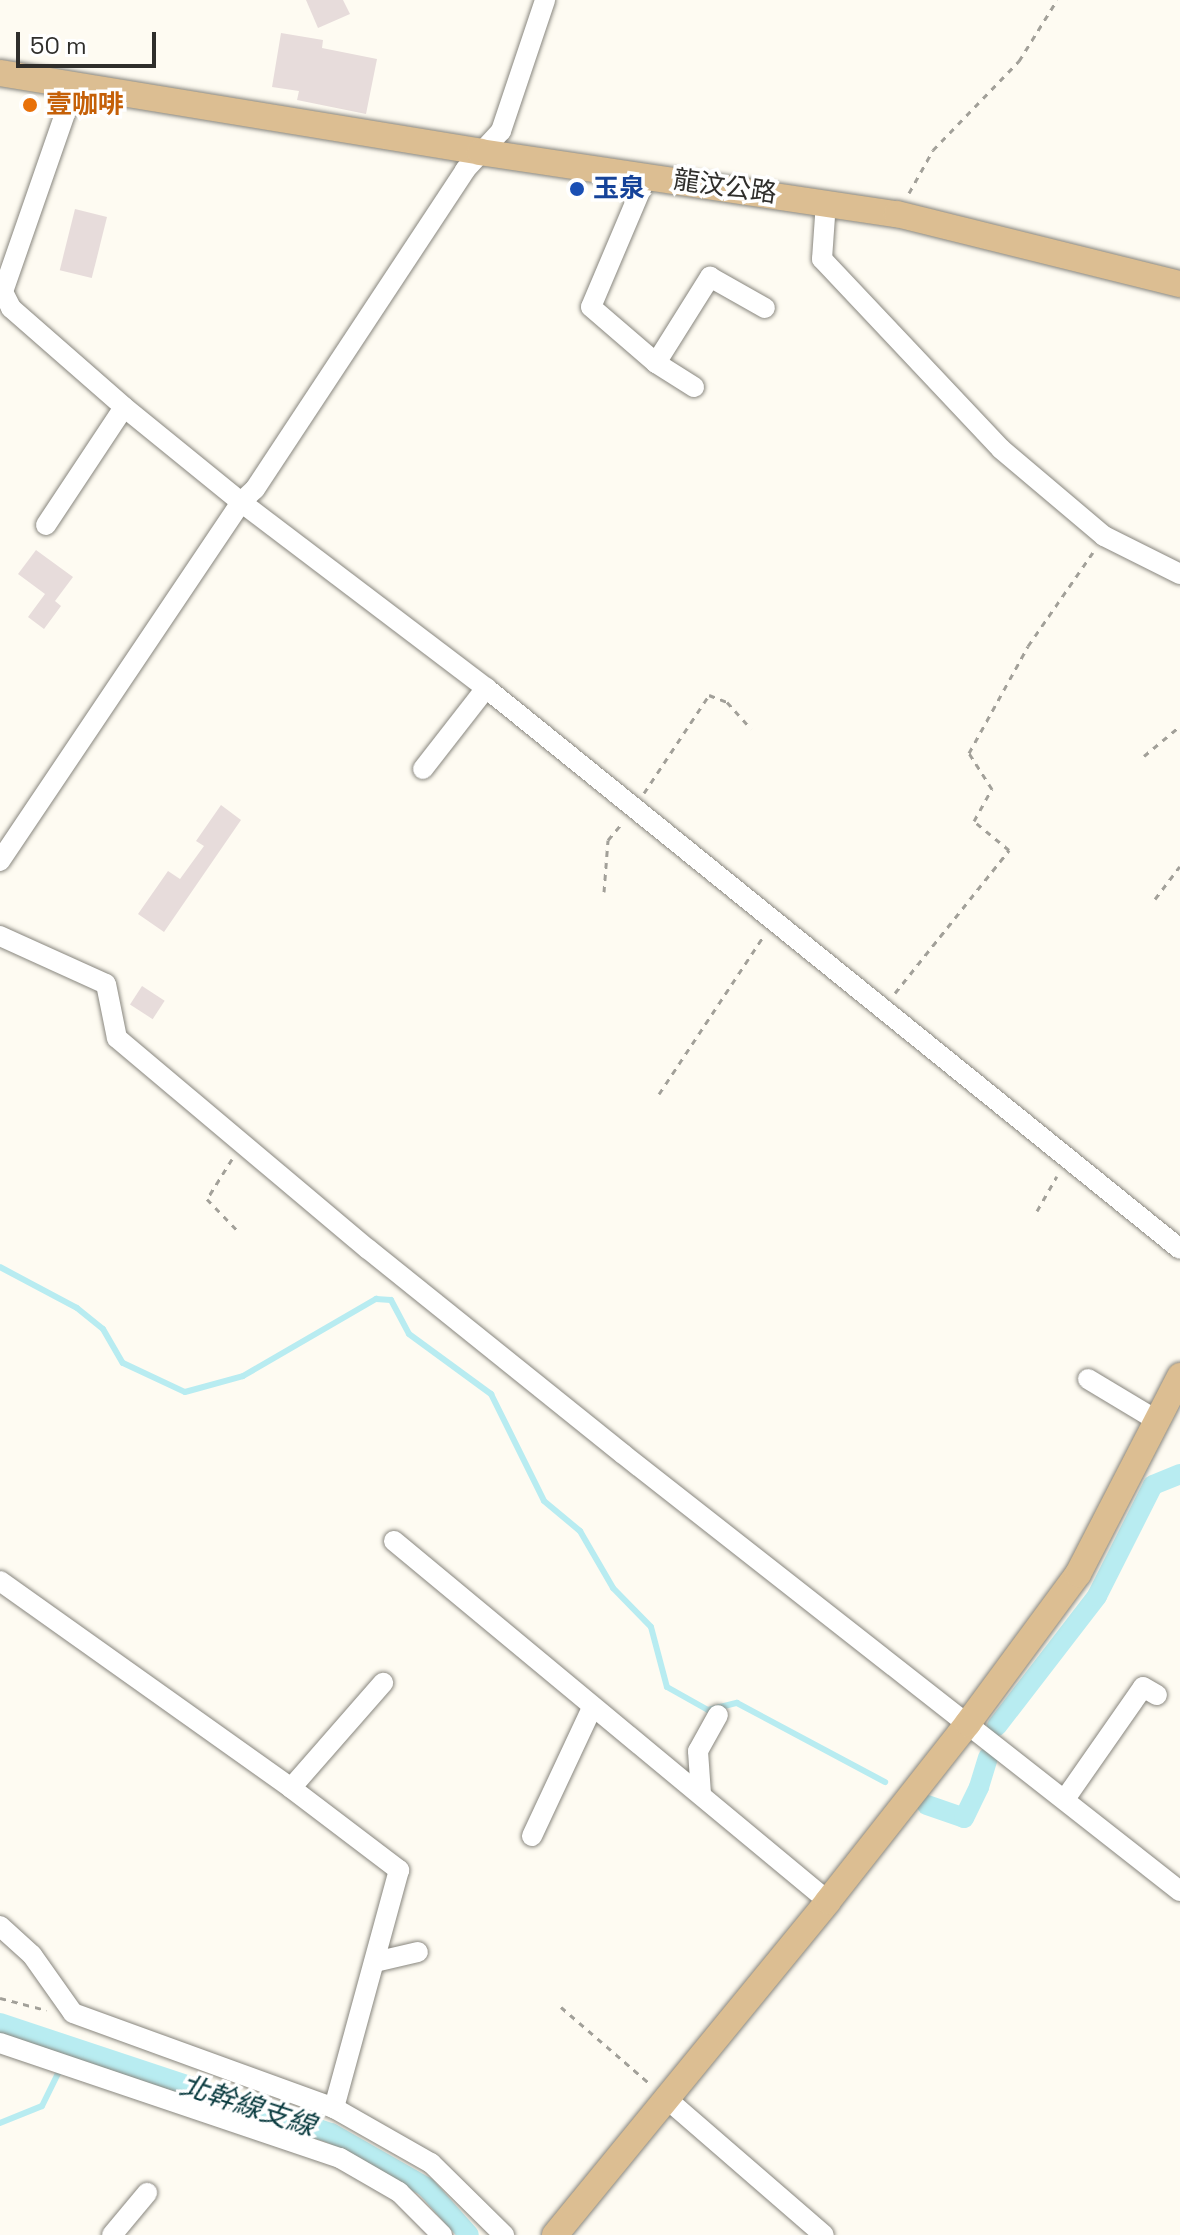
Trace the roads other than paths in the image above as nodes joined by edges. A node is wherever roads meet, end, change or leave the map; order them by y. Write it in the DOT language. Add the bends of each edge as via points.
graph roads {
  1 [pos="545,0"];
  2 [pos="0,73"];
  3 [pos="75,85"];
  4 [pos="480,152"];
  5 [pos="647,175"];
  6 [pos="826,202"];
  7 [pos="1180,284"];
  8 [pos="765,308"];
  9 [pos="656,363"];
  10 [pos="694,387"];
  11 [pos="124,407"];
  12 [pos="241,502"];
  13 [pos="46,525"];
  14 [pos="1180,574"];
  15 [pos="486,688"];
  16 [pos="423,769"];
  17 [pos="0,861"];
  18 [pos="0,936"];
  19 [pos="1180,1249"];
  20 [pos="1180,1376"];
  21 [pos="1088,1379"];
  22 [pos="1158,1421"];
  23 [pos="394,1541"];
  24 [pos="0,1581"];
  25 [pos="383,1683"];
  26 [pos="1157,1695"];
  27 [pos="592,1708"];
  28 [pos="718,1715"];
  29 [pos="968,1723"];
  30 [pos="291,1788"];
  31 [pos="701,1794"];
  32 [pos="1065,1799"];
  33 [pos="532,1836"];
  34 [pos="1180,1891"];
  35 [pos="828,1901"];
  36 [pos="0,1926"];
  37 [pos="418,1952"];
  38 [pos="375,1962"];
  39 [pos="0,2043"];
  40 [pos="668,2100"];
  41 [pos="334,2108"];
  42 [pos="147,2193"];
  43 [pos="112,2235"];
  44 [pos="442,2235"];
  45 [pos="504,2235"];
  46 [pos="555,2235"];
  47 [pos="824,2235"];
  1 -- 4 [label="lane" via="501,131"];
  2 -- 3 [label="main road, 龍汶公路"];
  3 -- 4 [label="main road, 龍汶公路"];
  3 -- 11 [label="lane" via="3,292 11,308"];
  4 -- 5 [label="main road, 龍汶公路"];
  4 -- 12 [label="lane" via="255,489"];
  5 -- 6 [label="main road, 龍汶公路"];
  5 -- 9 [label="lane" via="591,307"];
  6 -- 7 [label="main road, 龍汶公路" via="897,214"];
  6 -- 14 [label="lane" via="822,259 1001,449 1104,536"];
  8 -- 9 [label="lane" via="710,277"];
  9 -- 10 [label="lane"];
  11 -- 12 [label="lane"];
  11 -- 13 [label="lane"];
  12 -- 15 [label="lane"];
  12 -- 17 [label="lane"];
  15 -- 16 [label="lane"];
  15 -- 19 [label="lane"];
  18 -- 29 [label="lane" via="106,984 117,1038 623,1454"];
  20 -- 22 [label="main road"];
  21 -- 22 [label="lane"];
  22 -- 29 [label="main road" via="1078,1574"];
  23 -- 27 [label="lane"];
  24 -- 30 [label="lane"];
  25 -- 30 [label="lane"];
  26 -- 32 [label="lane" via="1143,1687"];
  27 -- 31 [label="lane"];
  27 -- 33 [label="lane"];
  28 -- 31 [label="lane" via="698,1751"];
  29 -- 32 [label="lane"];
  29 -- 35 [label="main road"];
  30 -- 38 [label="lane" via="399,1870"];
  31 -- 35 [label="lane"];
  32 -- 34 [label="lane"];
  35 -- 40 [label="main road"];
  36 -- 41 [label="lane" via="32,1955 73,2013"];
  37 -- 38 [label="lane"];
  38 -- 41 [label="lane"];
  39 -- 44 [label="lane" via="340,2158 399,2192"];
  40 -- 46 [label="main road"];
  40 -- 47 [label="lane"];
  41 -- 45 [label="lane" via="431,2163"];
  42 -- 43 [label="lane"];
}
